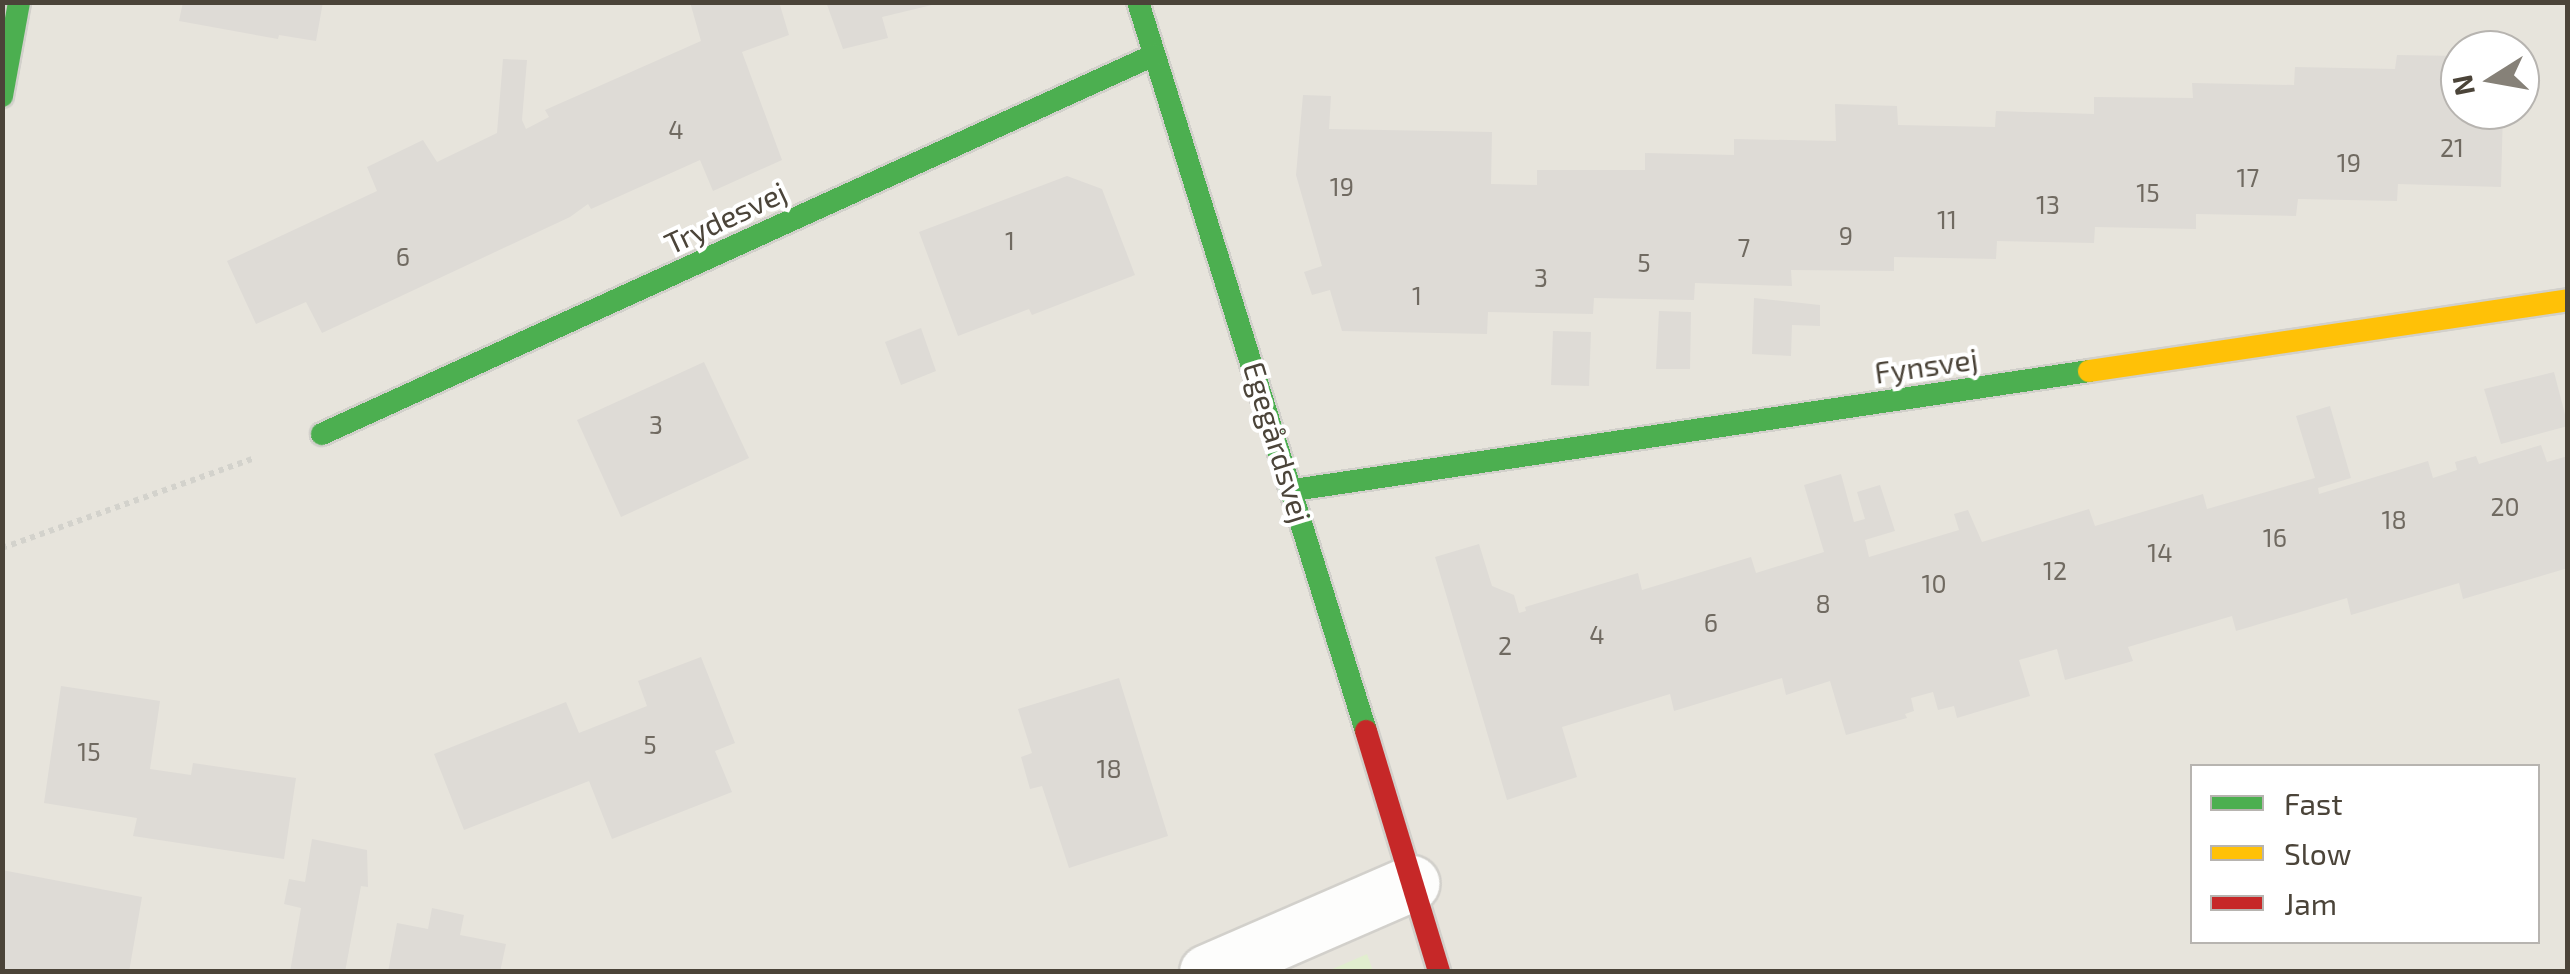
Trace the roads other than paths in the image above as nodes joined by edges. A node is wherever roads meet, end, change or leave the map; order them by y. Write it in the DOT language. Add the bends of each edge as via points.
graph roads {
  1 [pos="19,2"];
  2 [pos="1138,2"];
  3 [pos="1154,55"];
  4 [pos="2,96"];
  5 [pos="2568,300"];
  6 [pos="322,434"];
  7 [pos="1294,490"];
  8 [pos="1412,883"];
  9 [pos="1207,972"];
  10 [pos="1439,972"];
  1 -- 4 [label="street"];
  2 -- 3 [label="street, Egegårdsvej"];
  3 -- 6 [label="street, Trydesvej"];
  3 -- 7 [label="street, Egegårdsvej"];
  5 -- 7 [label="street, Fynsvej"];
  7 -- 8 [label="street, Egegårdsvej"];
  8 -- 9 [label="street"];
  8 -- 10 [label="street, Egegårdsvej"];
}
